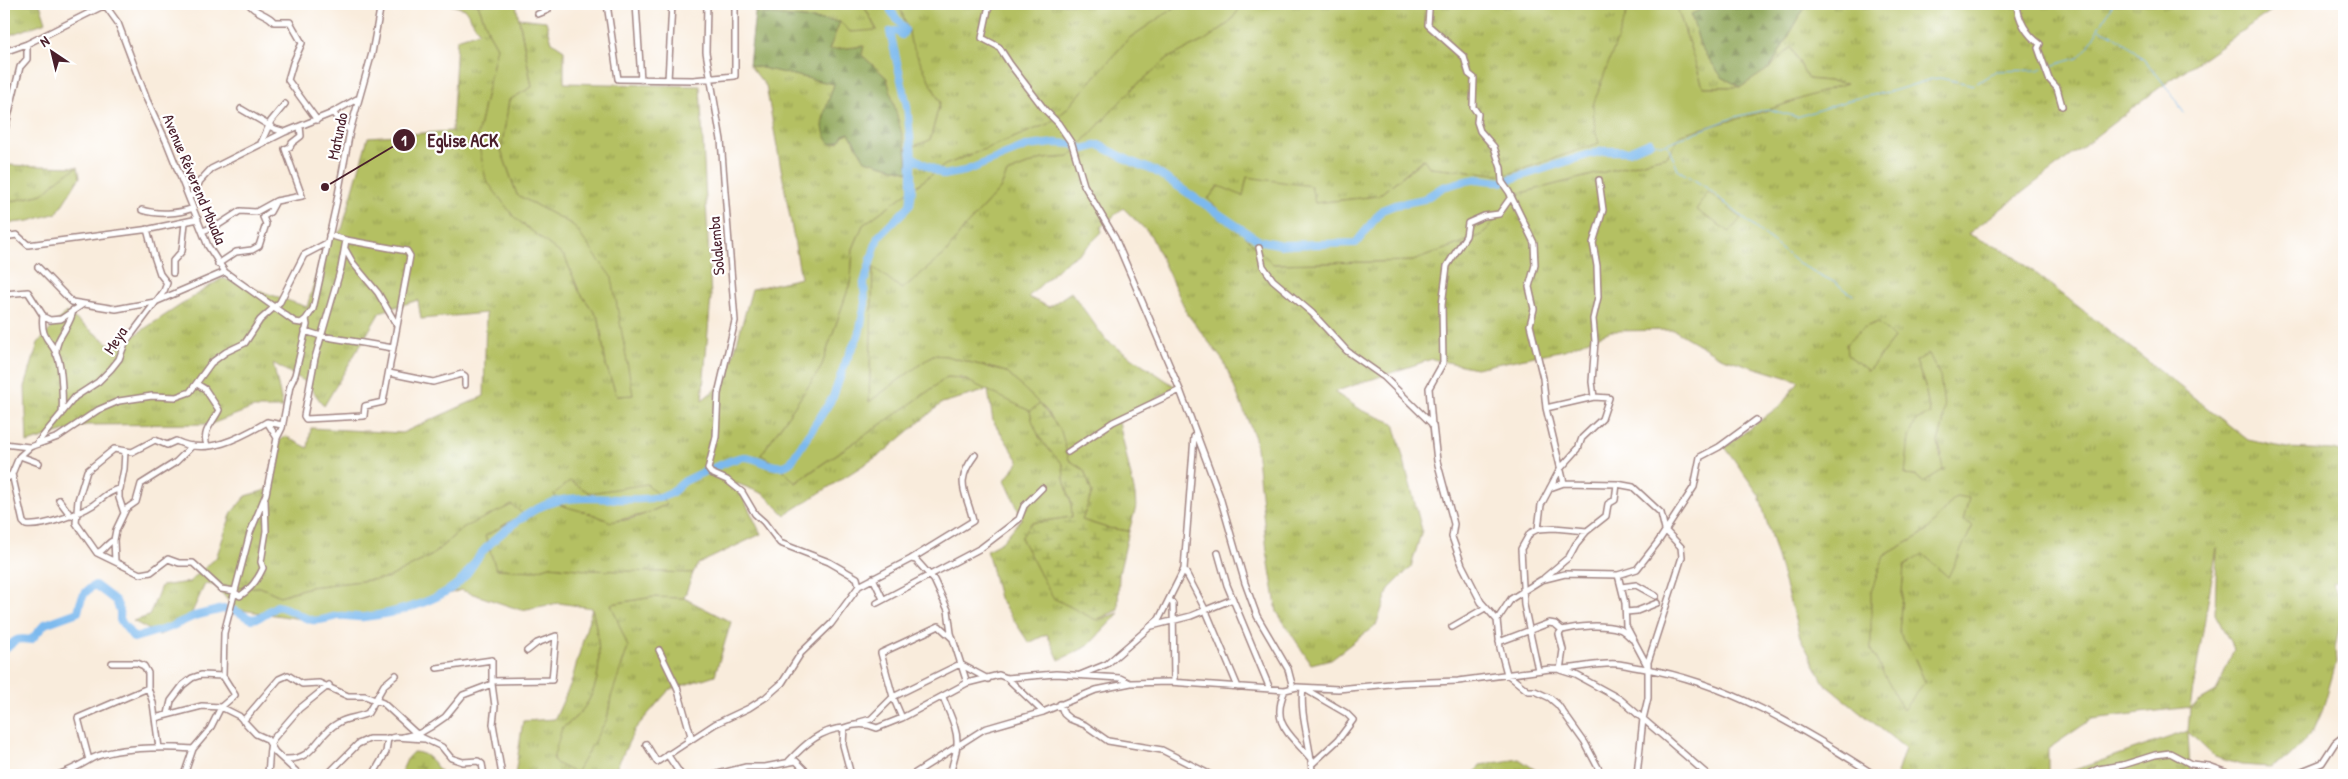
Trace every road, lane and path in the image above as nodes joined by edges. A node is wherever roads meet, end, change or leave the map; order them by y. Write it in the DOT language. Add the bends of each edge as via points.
graph roads {
  1 [pos="106,4"];
  2 [pos="249,4"];
  3 [pos="381,4"];
  4 [pos="548,4"];
  5 [pos="607,4"];
  6 [pos="636,4"];
  7 [pos="672,4"];
  8 [pos="707,4"];
  9 [pos="735,4"];
  10 [pos="991,4"];
  11 [pos="1426,4"];
  12 [pos="2017,4"];
  13 [pos="538,14"];
  14 [pos="27,44"];
  15 [pos="4,52"];
  16 [pos="709,79"];
  17 [pos="641,80"];
  18 [pos="668,80"];
  19 [pos="357,99"];
  20 [pos="285,104"];
  21 [pos="2062,106"];
  22 [pos="241,109"];
  23 [pos="333,112"];
  24 [pos="317,120"];
  25 [pos="269,126"];
  26 [pos="300,126"];
  27 [pos="350,131"];
  28 [pos="285,132"];
  29 [pos="4,133"];
  30 [pos="261,143"];
  31 [pos="1599,180"];
  32 [pos="189,197"];
  33 [pos="1511,197"];
  34 [pos="276,201"];
  35 [pos="193,208"];
  36 [pos="142,210"];
  37 [pos="198,219"];
  38 [pos="185,223"];
  39 [pos="148,230"];
  40 [pos="203,231"];
  41 [pos="329,235"];
  42 [pos="4,237"];
  43 [pos="346,240"];
  44 [pos="327,243"];
  45 [pos="1260,248"];
  46 [pos="345,249"];
  47 [pos="218,264"];
  48 [pos="38,267"];
  49 [pos="225,272"];
  50 [pos="173,273"];
  51 [pos="4,294"];
  52 [pos="154,302"];
  53 [pos="85,304"];
  54 [pos="274,308"];
  55 [pos="73,310"];
  56 [pos="43,315"];
  57 [pos="306,319"];
  58 [pos="298,323"];
  59 [pos="396,324"];
  60 [pos="305,331"];
  61 [pos="320,336"];
  62 [pos="393,348"];
  63 [pos="56,354"];
  64 [pos="389,372"];
  65 [pos="197,384"];
  66 [pos="465,385"];
  67 [pos="1180,390"];
  68 [pos="1594,397"];
  69 [pos="1546,408"];
  70 [pos="62,414"];
  71 [pos="1188,414"];
  72 [pos="1756,420"];
  73 [pos="267,422"];
  74 [pos="282,425"];
  75 [pos="1432,425"];
  76 [pos="277,438"];
  77 [pos="4,444"];
  78 [pos="36,444"];
  79 [pos="207,445"];
  80 [pos="192,446"];
  81 [pos="30,447"];
  82 [pos="125,451"];
  83 [pos="1068,452"];
  84 [pos="975,455"];
  85 [pos="20,456"];
  86 [pos="40,463"];
  87 [pos="1560,469"];
  88 [pos="12,474"];
  89 [pos="4,481"];
  90 [pos="1564,483"];
  91 [pos="1617,484"];
  92 [pos="1042,488"];
  93 [pos="1550,488"];
  94 [pos="119,490"];
  95 [pos="264,499"];
  96 [pos="59,500"];
  97 [pos="124,513"];
  98 [pos="73,514"];
  99 [pos="1538,529"];
  100 [pos="1665,530"];
  101 [pos="1587,531"];
  102 [pos="114,540"];
  103 [pos="98,553"];
  104 [pos="1218,553"];
  105 [pos="911,559"];
  106 [pos="115,561"];
  107 [pos="1184,568"];
  108 [pos="929,574"];
  109 [pos="1618,575"];
  110 [pos="873,578"];
  111 [pos="1541,580"];
  112 [pos="859,586"];
  113 [pos="1621,587"];
  114 [pos="234,592"];
  115 [pos="1524,592"];
  116 [pos="1656,596"];
  117 [pos="883,599"];
  118 [pos="1169,599"];
  119 [pos="1233,599"];
  120 [pos="877,603"];
  121 [pos="1657,603"];
  122 [pos="1486,608"];
  123 [pos="1206,611"];
  124 [pos="1626,612"];
  125 [pos="1497,620"];
  126 [pos="1172,622"];
  127 [pos="1152,626"];
  128 [pos="1452,627"];
  129 [pos="1529,630"];
  130 [pos="1562,630"];
  131 [pos="953,639"];
  132 [pos="1632,639"];
  133 [pos="1499,642"];
  134 [pos="659,650"];
  135 [pos="527,652"];
  136 [pos="112,663"];
  137 [pos="960,664"];
  138 [pos="437,668"];
  139 [pos="1538,670"];
  140 [pos="1560,670"];
  141 [pos="1649,670"];
  142 [pos="1507,674"];
  143 [pos="396,675"];
  144 [pos="223,676"];
  145 [pos="1080,676"];
  146 [pos="1007,678"];
  147 [pos="988,679"];
  148 [pos="492,682"];
  149 [pos="1174,682"];
  150 [pos="967,683"];
  151 [pos="1131,683"];
  152 [pos="329,686"];
  153 [pos="1238,687"];
  154 [pos="148,688"];
  155 [pos="1293,688"];
  156 [pos="1303,688"];
  157 [pos="1270,689"];
  158 [pos="1285,690"];
  159 [pos="943,697"];
  160 [pos="893,698"];
  161 [pos="375,700"];
  162 [pos="1060,704"];
  163 [pos="221,707"];
  164 [pos="1043,712"];
  165 [pos="168,714"];
  166 [pos="154,718"];
  167 [pos="902,718"];
  168 [pos="1643,719"];
  169 [pos="243,721"];
  170 [pos="854,724"];
  171 [pos="844,728"];
  172 [pos="417,734"];
  173 [pos="2344,736"];
  174 [pos="403,737"];
  175 [pos="388,738"];
  176 [pos="424,739"];
  177 [pos="688,740"];
  178 [pos="270,744"];
  179 [pos="646,744"];
  180 [pos="159,748"];
  181 [pos="956,748"];
  182 [pos="193,749"];
  183 [pos="667,754"];
  184 [pos="284,759"];
  185 [pos="90,760"];
  186 [pos="789,761"];
  187 [pos="1312,762"];
  188 [pos="58,775"];
  189 [pos="184,775"];
  190 [pos="267,775"];
  191 [pos="300,775"];
  192 [pos="327,775"];
  193 [pos="373,775"];
  194 [pos="484,775"];
  195 [pos="502,775"];
  196 [pos="681,775"];
  197 [pos="714,775"];
  198 [pos="810,775"];
  199 [pos="851,775"];
  200 [pos="912,775"];
  201 [pos="951,775"];
  202 [pos="1210,775"];
  203 [pos="1312,775"];
  204 [pos="1602,775"];
  205 [pos="1637,775"];
  206 [pos="1708,775"];
  207 [pos="1875,775"];
  208 [pos="2086,775"];
  209 [pos="2234,775"];
  210 [pos="2292,775"];
  1 -- 14 [label="street"];
  1 -- 32 [label="street, Avenue Réverend Mbuala" via="118,23 143,92"];
  2 -- 24 [label="street" via="253,10 269,16 277,24 285,21 293,27 302,43 288,80"];
  3 -- 19 [label="street, Matundo" via="372,53"];
  4 -- 13 [label="street" via="548,10"];
  5 -- 17 [label="street" via="618,80"];
  6 -- 17 [label="street"];
  7 -- 18 [label="street"];
  8 -- 16 [label="street, Solalemba"];
  9 -- 16 [label="street" via="735,76"];
  10 -- 67 [label="street" via="982,38 999,47 1072,144 1084,185 1115,238"];
  11 -- 33 [label="street" via="1428,25 1459,50 1474,78 1473,106 1478,114 1477,122 1480,131 1494,147 1502,182"];
  12 -- 21 [label="street" via="2023,25 2031,38 2040,44 2038,48"];
  14 -- 15 [label="street"];
  14 -- 29 [label="street" via="27,59 20,67"];
  16 -- 18 [label="street"];
  16 -- 112 [label="street, Solalemba" via="721,140 734,321 718,394 710,471 742,492 755,514 780,543 844,569 857,578"];
  17 -- 18 [label="street"];
  19 -- 23 [label="street"];
  19 -- 27 [label="street, Matundo"];
  20 -- 25 [label="street"];
  22 -- 25 [label="street"];
  23 -- 24 [label="street"];
  23 -- 27 [label="street" via="339,123"];
  24 -- 26 [label="street"];
  25 -- 28 [label="street"];
  25 -- 30 [label="street"];
  26 -- 28 [label="street"];
  26 -- 34 [label="street" via="301,136 285,149 302,196"];
  27 -- 41 [label="street, Matundo"];
  28 -- 30 [label="street"];
  30 -- 32 [label="street" via="205,172 194,194"];
  31 -- 68 [label="street" via="1603,210 1593,243 1598,297 1593,319"];
  32 -- 35 [label="street, Avenue Réverend Mbuala"];
  33 -- 69 [label="street" via="1534,243 1535,265 1529,287 1534,309 1530,325 1543,378"];
  33 -- 75 [label="street" via="1499,214 1468,223 1466,236 1447,266 1442,305 1443,363 1429,388"];
  34 -- 40 [label="street" via="256,212 240,211"];
  34 -- 47 [label="street" via="263,217 266,224 259,246 236,252"];
  35 -- 36 [label="street" via="158,214"];
  35 -- 37 [label="street, Avenue Réverend Mbuala"];
  37 -- 38 [label="street"];
  37 -- 40 [label="street, Avenue Réverend Mbuala"];
  38 -- 39 [label="street"];
  38 -- 50 [label="street" via="182,251 173,261"];
  39 -- 42 [label="street" via="28,245 17,235"];
  39 -- 52 [label="street, Meya" via="160,274 167,283"];
  40 -- 47 [label="street, Avenue Réverend Mbuala"];
  41 -- 43 [label="street"];
  41 -- 44 [label="street, Matundo"];
  43 -- 46 [label="street"];
  43 -- 59 [label="street" via="407,251 410,265"];
  44 -- 54 [label="street" via="304,256 282,300"];
  44 -- 57 [label="street, Matundo" via="313,309"];
  45 -- 75 [label="street" via="1263,266 1273,280 1347,351 1384,377"];
  46 -- 59 [label="street" via="378,293"];
  46 -- 61 [label="street"];
  47 -- 49 [label="street, Avenue Réverend Mbuala"];
  48 -- 53 [label="street" via="68,300"];
  49 -- 52 [label="street"];
  49 -- 54 [label="street, Avenue Réverend Mbuala"];
  51 -- 56 [label="street" via="28,292"];
  52 -- 53 [label="street" via="116,309"];
  52 -- 70 [label="street, Meya" via="111,370 75,397"];
  53 -- 55 [label="street"];
  54 -- 58 [label="street, Avenue Réverend Mbuala"];
  54 -- 65 [label="street" via="260,320 245,343 211,363"];
  55 -- 56 [label="street" via="56,321"];
  55 -- 63 [label="street" via="66,330 56,344"];
  56 -- 63 [label="street" via="42,331"];
  57 -- 58 [label="street"];
  57 -- 60 [label="street, Matundo"];
  58 -- 60 [label="street, Avenue Réverend Mbuala"];
  59 -- 62 [label="street"];
  60 -- 61 [label="street"];
  60 -- 74 [label="street, Matundo"];
  61 -- 62 [label="street"];
  61 -- 64 [label="street" via="304,418 364,416 365,406 383,402"];
  62 -- 64 [label="street"];
  63 -- 70 [label="street"];
  64 -- 66 [label="street" via="433,382 463,374"];
  65 -- 78 [label="street" via="182,396 146,396 112,404 83,418 58,437"];
  65 -- 79 [label="street" via="205,389 219,410 206,432"];
  67 -- 71 [label="street"];
  67 -- 83 [label="street" via="1114,422"];
  68 -- 69 [label="street"];
  68 -- 87 [label="street" via="1609,398 1602,419 1582,438 1578,449"];
  69 -- 87 [label="street"];
  70 -- 78 [label="street, Meya"];
  71 -- 107 [label="street" via="1195,439"];
  71 -- 155 [label="street" via="1220,497 1257,616 1285,664"];
  72 -- 100 [label="street" via="1700,457 1694,487"];
  73 -- 74 [label="street"];
  73 -- 76 [label="street"];
  73 -- 79 [label="street" via="230,440"];
  74 -- 76 [label="street, Matundo"];
  75 -- 122 [label="street" via="1437,461 1454,524 1452,537 1462,565"];
  76 -- 95 [label="street, Matundo"];
  77 -- 81 [label="street"];
  78 -- 81 [label="street"];
  79 -- 80 [label="street"];
  80 -- 82 [label="street" via="176,441 167,445 155,440 132,452"];
  80 -- 97 [label="street" via="176,462 144,482 136,502"];
  81 -- 85 [label="street"];
  82 -- 94 [label="street"];
  82 -- 98 [label="street" via="112,450 87,471"];
  84 -- 105 [label="street" via="968,464 962,488 974,522"];
  85 -- 86 [label="street"];
  85 -- 88 [label="street"];
  87 -- 90 [label="street"];
  87 -- 93 [label="street"];
  88 -- 89 [label="street"];
  88 -- 98 [label="street" via="26,525 38,525"];
  90 -- 91 [label="street"];
  90 -- 93 [label="street"];
  91 -- 100 [label="street" via="1628,485 1641,493 1661,513"];
  91 -- 101 [label="street" via="1615,500 1608,504 1606,516"];
  92 -- 108 [label="street" via="1024,506 1019,519 1012,525 981,548"];
  93 -- 99 [label="street" via="1541,505"];
  94 -- 97 [label="street"];
  94 -- 98 [label="street" via="112,490 92,506"];
  95 -- 114 [label="street" via="250,533"];
  95 -- 114 [label="street" via="266,526 262,568 244,593 240,596"];
  96 -- 98 [label="street"];
  97 -- 102 [label="street"];
  98 -- 103 [label="street"];
  99 -- 101 [label="street"];
  99 -- 115 [label="street" via="1530,533 1521,549"];
  100 -- 109 [label="street" via="1637,569"];
  100 -- 141 [label="street" via="1681,547 1682,557 1657,630 1648,662"];
  101 -- 111 [label="street" via="1569,557"];
  102 -- 103 [label="street"];
  102 -- 106 [label="street"];
  103 -- 106 [label="street"];
  104 -- 119 [label="street"];
  105 -- 108 [label="street"];
  105 -- 110 [label="street"];
  106 -- 114 [label="street" via="140,574 151,572 168,559 193,563 221,589"];
  107 -- 118 [label="street"];
  107 -- 123 [label="street"];
  108 -- 117 [label="street"];
  108 -- 131 [label="street" via="948,610"];
  109 -- 111 [label="street" via="1565,574"];
  109 -- 113 [label="street"];
  110 -- 112 [label="street"];
  110 -- 117 [label="street"];
  111 -- 115 [label="street"];
  112 -- 177 [label="street" via="831,624 800,653 778,688 749,708"];
  113 -- 116 [label="street" via="1636,585"];
  113 -- 124 [label="street"];
  114 -- 144 [label="street" via="224,633"];
  115 -- 125 [label="street" via="1511,599"];
  115 -- 129 [label="street"];
  117 -- 120 [label="street"];
  118 -- 126 [label="street" via="1173,604"];
  118 -- 127 [label="street"];
  119 -- 123 [label="street"];
  119 -- 157 [label="street"];
  121 -- 124 [label="street"];
  122 -- 125 [label="street"];
  122 -- 128 [label="street"];
  123 -- 126 [label="street"];
  123 -- 153 [label="street"];
  124 -- 132 [label="street" via="1626,626"];
  125 -- 133 [label="street"];
  126 -- 127 [label="street"];
  126 -- 149 [label="street"];
  127 -- 145 [label="street" via="1107,664"];
  129 -- 130 [label="street" via="1549,623"];
  129 -- 133 [label="street"];
  129 -- 139 [label="street"];
  130 -- 132 [label="street" via="1572,627 1621,629"];
  130 -- 140 [label="street" via="1559,634 1563,650"];
  131 -- 137 [label="street"];
  131 -- 160 [label="street" via="939,626 881,654"];
  132 -- 141 [label="street"];
  133 -- 142 [label="street"];
  134 -- 177 [label="street" via="677,687 691,736"];
  135 -- 148 [label="street" via="537,643 556,636 552,680"];
  136 -- 154 [label="street" via="140,664 148,673"];
  137 -- 147 [label="street"];
  137 -- 150 [label="street"];
  137 -- 160 [label="street"];
  138 -- 148 [label="street" via="492,660"];
  139 -- 140 [label="street"];
  139 -- 142 [label="street"];
  140 -- 141 [label="street" via="1618,664"];
  140 -- 168 [label="street" via="1620,699"];
  141 -- 168 [label="street"];
  141 -- 207 [label="street" via="1674,674 1762,707"];
  142 -- 156 [label="street" via="1338,690"];
  142 -- 204 [label="street" via="1528,691 1535,691 1558,705 1585,743"];
  143 -- 161 [label="street" via="384,685"];
  144 -- 163 [label="street" via="235,695"];
  144 -- 165 [label="street" via="192,678 171,701"];
  145 -- 146 [label="street" via="1056,674"];
  145 -- 151 [label="street" via="1120,678"];
  146 -- 147 [label="street" via="999,675"];
  146 -- 164 [label="street"];
  147 -- 150 [label="street"];
  148 -- 172 [label="street" via="463,695 445,717"];
  148 -- 195 [label="street" via="493,724"];
  149 -- 151 [label="street"];
  149 -- 153 [label="street"];
  150 -- 159 [label="street"];
  151 -- 162 [label="street" via="1096,690"];
  152 -- 161 [label="street" via="348,696"];
  152 -- 169 [label="street" via="315,682 302,684 285,675"];
  152 -- 178 [label="street" via="300,709"];
  153 -- 157 [label="street"];
  154 -- 166 [label="street"];
  154 -- 185 [label="street" via="78,718"];
  155 -- 156 [label="street"];
  155 -- 158 [label="street"];
  156 -- 187 [label="street"];
  156 -- 187 [label="street" via="1346,713 1352,720 1338,740"];
  157 -- 158 [label="street"];
  158 -- 187 [label="street" via="1278,714 1282,726"];
  159 -- 167 [label="street"];
  159 -- 181 [label="street" via="955,726"];
  160 -- 167 [label="street"];
  160 -- 170 [label="street" via="871,719"];
  161 -- 172 [label="street"];
  161 -- 184 [label="street" via="368,713 333,725 306,755 298,760"];
  162 -- 164 [label="street"];
  162 -- 202 [label="street" via="1070,719 1108,741 1162,750"];
  163 -- 165 [label="street" via="202,706"];
  163 -- 169 [label="street"];
  163 -- 182 [label="street" via="210,729"];
  164 -- 181 [label="street" via="984,729"];
  165 -- 166 [label="street"];
  166 -- 180 [label="street"];
  167 -- 170 [label="street" via="877,728"];
  168 -- 205 [label="street"];
  168 -- 206 [label="street"];
  169 -- 178 [label="street"];
  170 -- 171 [label="street"];
  171 -- 186 [label="street" via="813,739"];
  171 -- 199 [label="street" via="843,744"];
  172 -- 174 [label="street"];
  172 -- 176 [label="street"];
  173 -- 210 [label="street" via="2335,743 2322,763"];
  174 -- 175 [label="street"];
  174 -- 176 [label="street"];
  175 -- 192 [label="street" via="358,744"];
  175 -- 193 [label="street" via="386,752"];
  176 -- 194 [label="street" via="442,747 451,758 463,762 478,761"];
  177 -- 183 [label="street"];
  178 -- 184 [label="street"];
  178 -- 190 [label="street"];
  179 -- 183 [label="street" via="657,762"];
  180 -- 182 [label="street"];
  180 -- 185 [label="street" via="126,750"];
  181 -- 200 [label="street"];
  181 -- 201 [label="street"];
  182 -- 189 [label="street"];
  183 -- 196 [label="street"];
  184 -- 191 [label="street"];
  185 -- 188 [label="street"];
  186 -- 197 [label="street"];
  186 -- 198 [label="street" via="798,762"];
  187 -- 203 [label="street"];
  208 -- 209 [label="street" via="2098,769 2170,754 2191,764 2209,766"];
}
